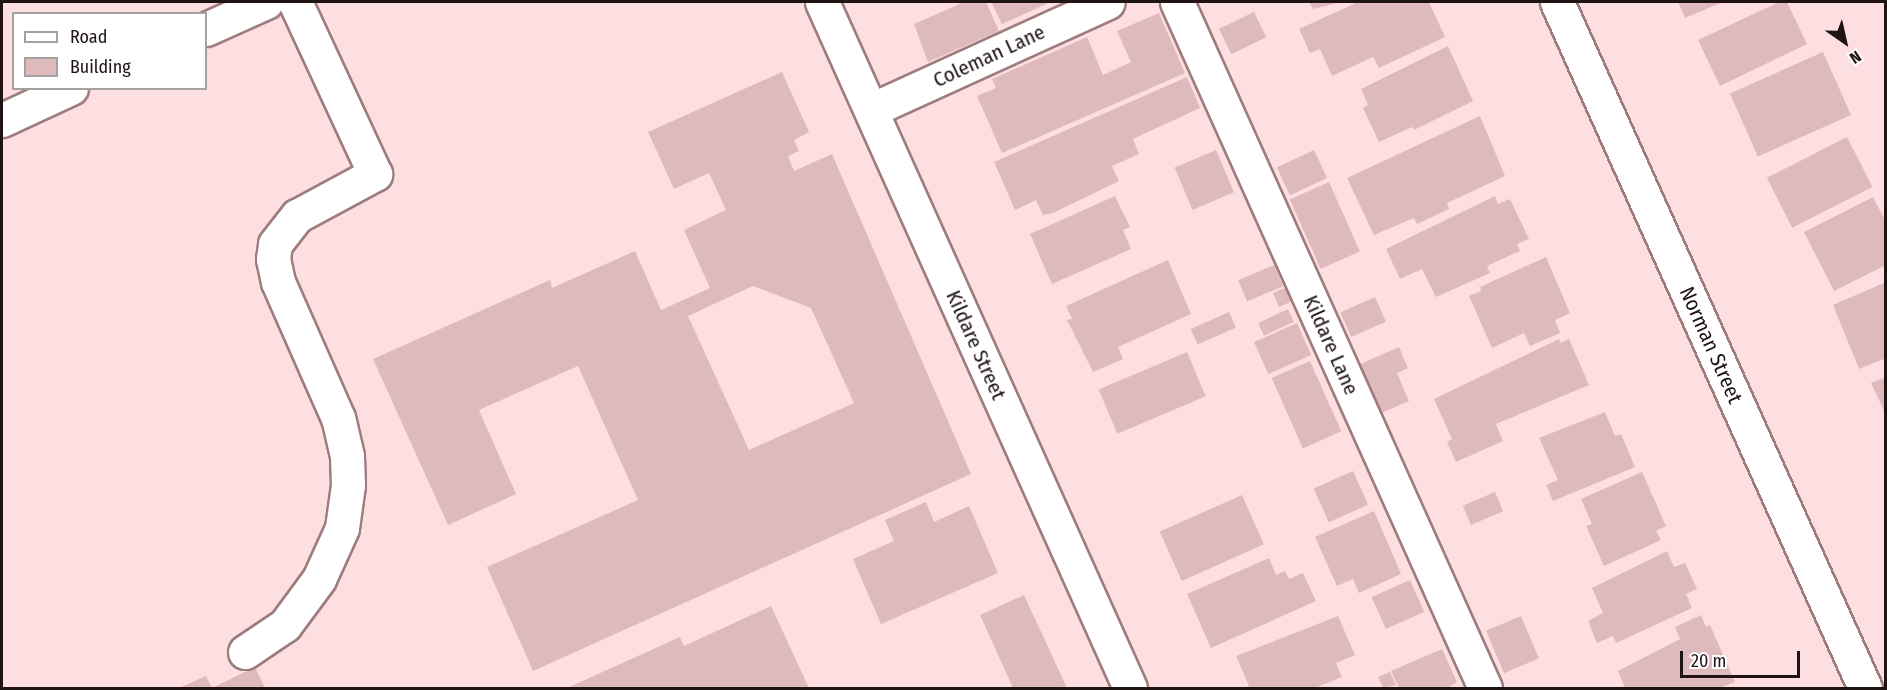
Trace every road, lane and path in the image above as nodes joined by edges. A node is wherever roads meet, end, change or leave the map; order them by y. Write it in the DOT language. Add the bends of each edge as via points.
graph roads {
  1 [pos="266,2"];
  2 [pos="295,2"];
  3 [pos="822,2"];
  4 [pos="1108,2"];
  5 [pos="1177,2"];
  6 [pos="1557,2"];
  7 [pos="207,28"];
  8 [pos="67,90"];
  9 [pos="871,110"];
  10 [pos="2,120"];
  11 [pos="245,652"];
  12 [pos="1130,688"];
  13 [pos="1485,688"];
  14 [pos="1865,688"];
  1 -- 7 [label="street"];
  2 -- 11 [label="street" via="375,174 297,216 275,244 278,282 338,418 347,456 348,485 342,528 319,579 285,625"];
  3 -- 9 [label="street, Kildare Street"];
  4 -- 9 [label="street, Coleman Lane"];
  5 -- 13 [label="street, Kildare Lane"];
  6 -- 14 [label="street, Norman Street"];
  8 -- 10 [label="street"];
  9 -- 12 [label="street, Kildare Street"];
}
